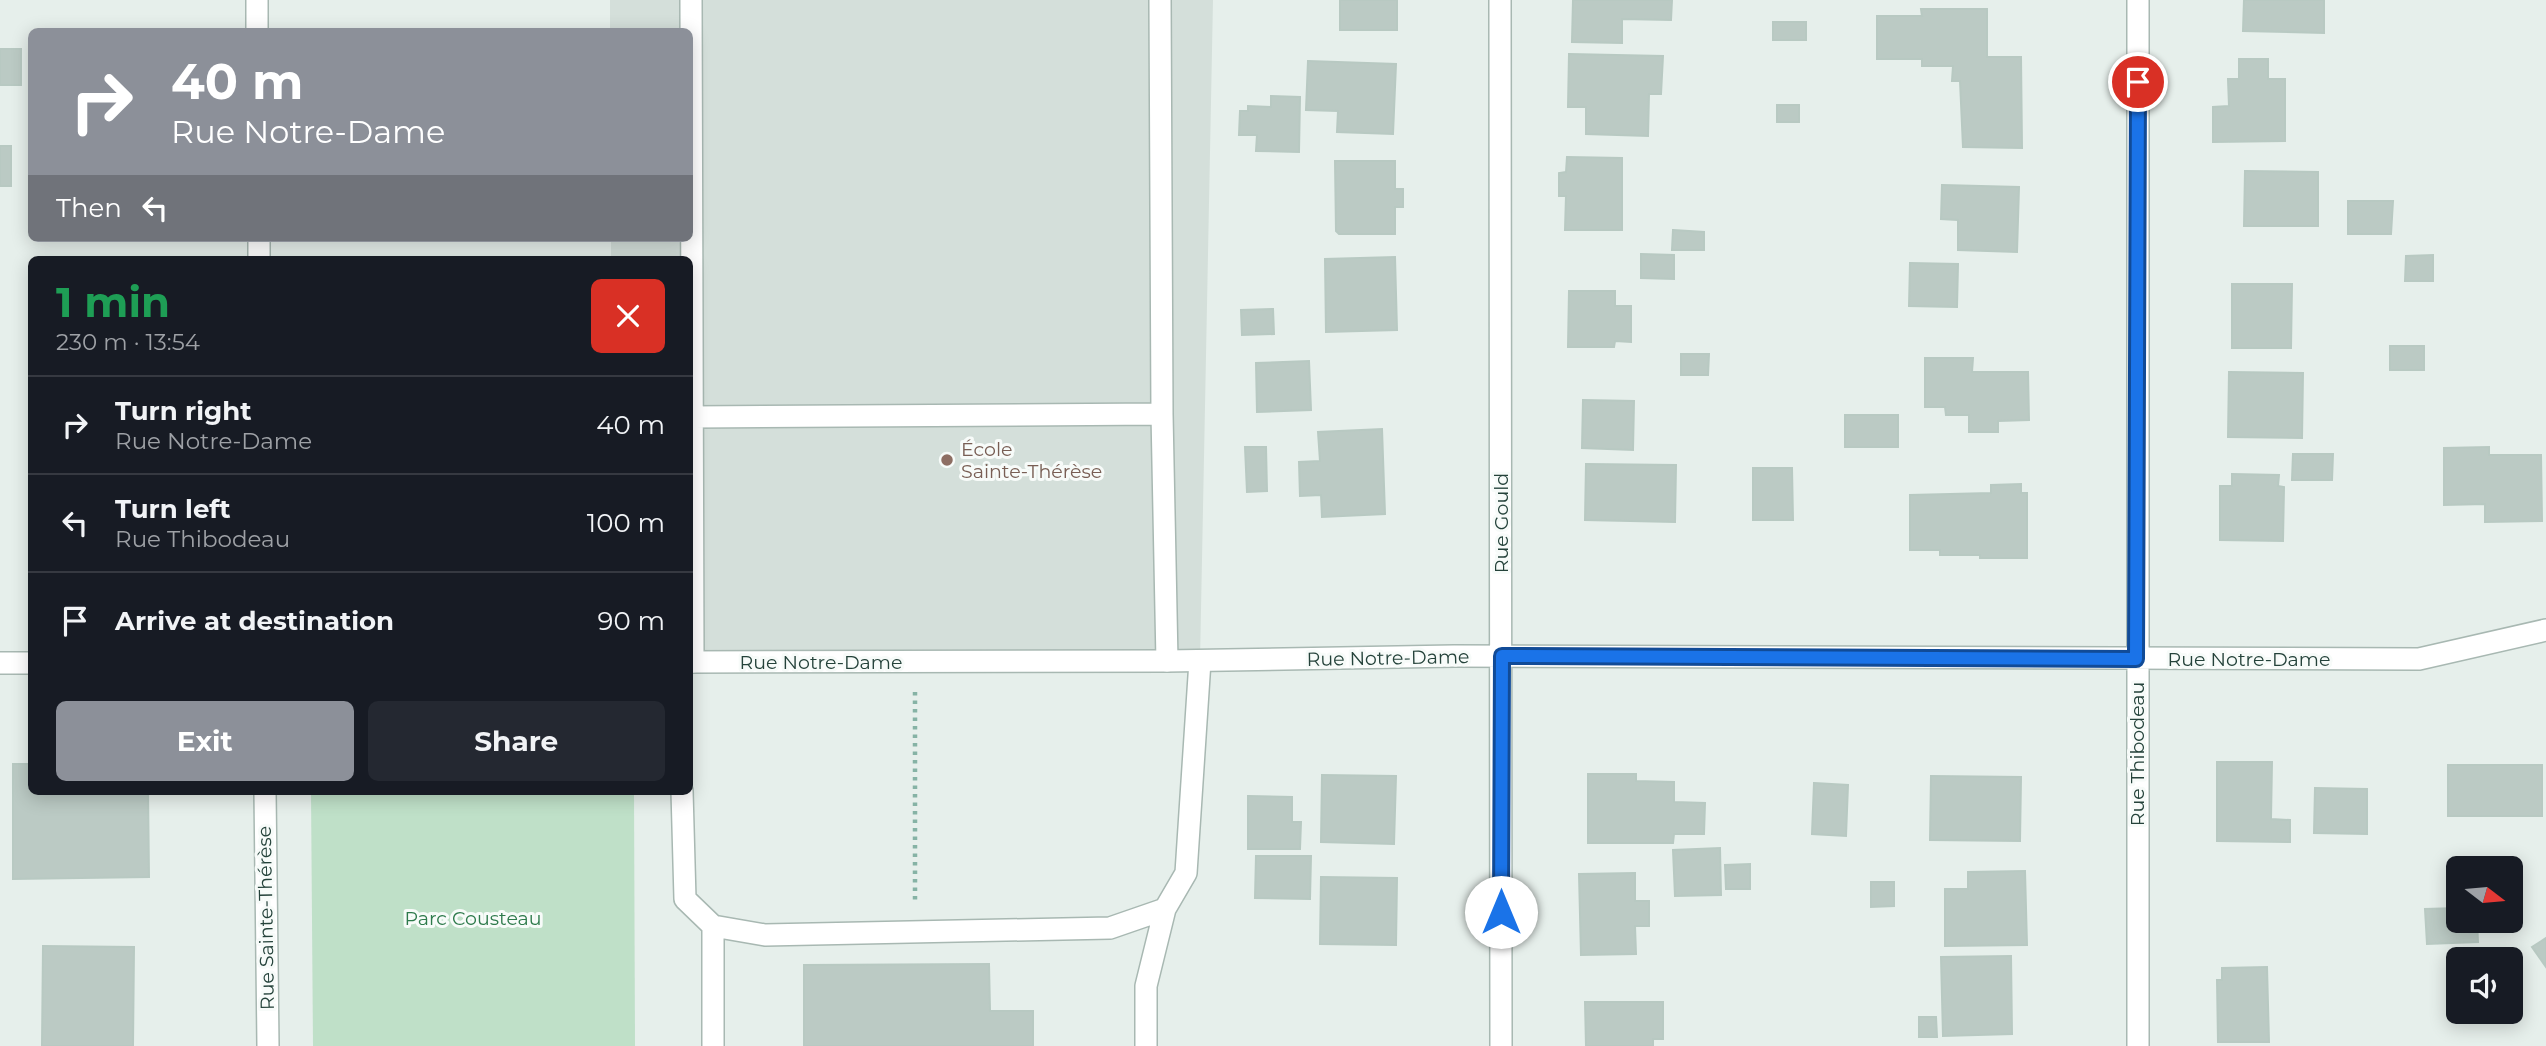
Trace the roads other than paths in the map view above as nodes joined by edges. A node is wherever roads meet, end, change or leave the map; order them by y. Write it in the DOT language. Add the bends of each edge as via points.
graph roads {
  1 [pos="257,0"];
  2 [pos="691,0"];
  3 [pos="1160,0"];
  4 [pos="1500,0"];
  5 [pos="2138,0"];
  6 [pos="257,28"];
  7 [pos="691,28"];
  8 [pos="1162,414"];
  9 [pos="693,417"];
  10 [pos="2546,630"];
  11 [pos="1502,656"];
  12 [pos="2136,659"];
  13 [pos="1167,661"];
  14 [pos="1200,661"];
  15 [pos="693,662"];
  16 [pos="0,663"];
  17 [pos="28,663"];
  18 [pos="265,795"];
  19 [pos="682,795"];
  20 [pos="1165,909"];
  21 [pos="713,926"];
  22 [pos="268,1046"];
  23 [pos="713,1046"];
  24 [pos="1146,1046"];
  25 [pos="1501,1046"];
  26 [pos="2138,1046"];
  1 -- 6 [label="street"];
  2 -- 7 [label="street"];
  3 -- 8 [label="street"];
  4 -- 11 [label="street, Rue Gould"];
  5 -- 12 [label="street, Rue Thibodeau"];
  8 -- 9 [label="street"];
  8 -- 13 [label="street"];
  10 -- 12 [label="street, Rue Notre-Dame" via="2418,659"];
  11 -- 12 [label="street, Rue Notre-Dame"];
  11 -- 14 [label="street, Rue Notre-Dame"];
  11 -- 25 [label="street, Rue Gould"];
  12 -- 26 [label="street, Rue Thibodeau"];
  13 -- 14 [label="street, Rue Notre-Dame"];
  13 -- 15 [label="street, Rue Notre-Dame"];
  14 -- 20 [label="street" via="1186,873"];
  16 -- 17 [label="street"];
  18 -- 22 [label="street, Rue Sainte-Thérèse"];
  19 -- 21 [label="street" via="685,900"];
  20 -- 21 [label="street" via="1110,928 765,935"];
  20 -- 24 [label="street" via="1146,986"];
  21 -- 23 [label="street"];
}
